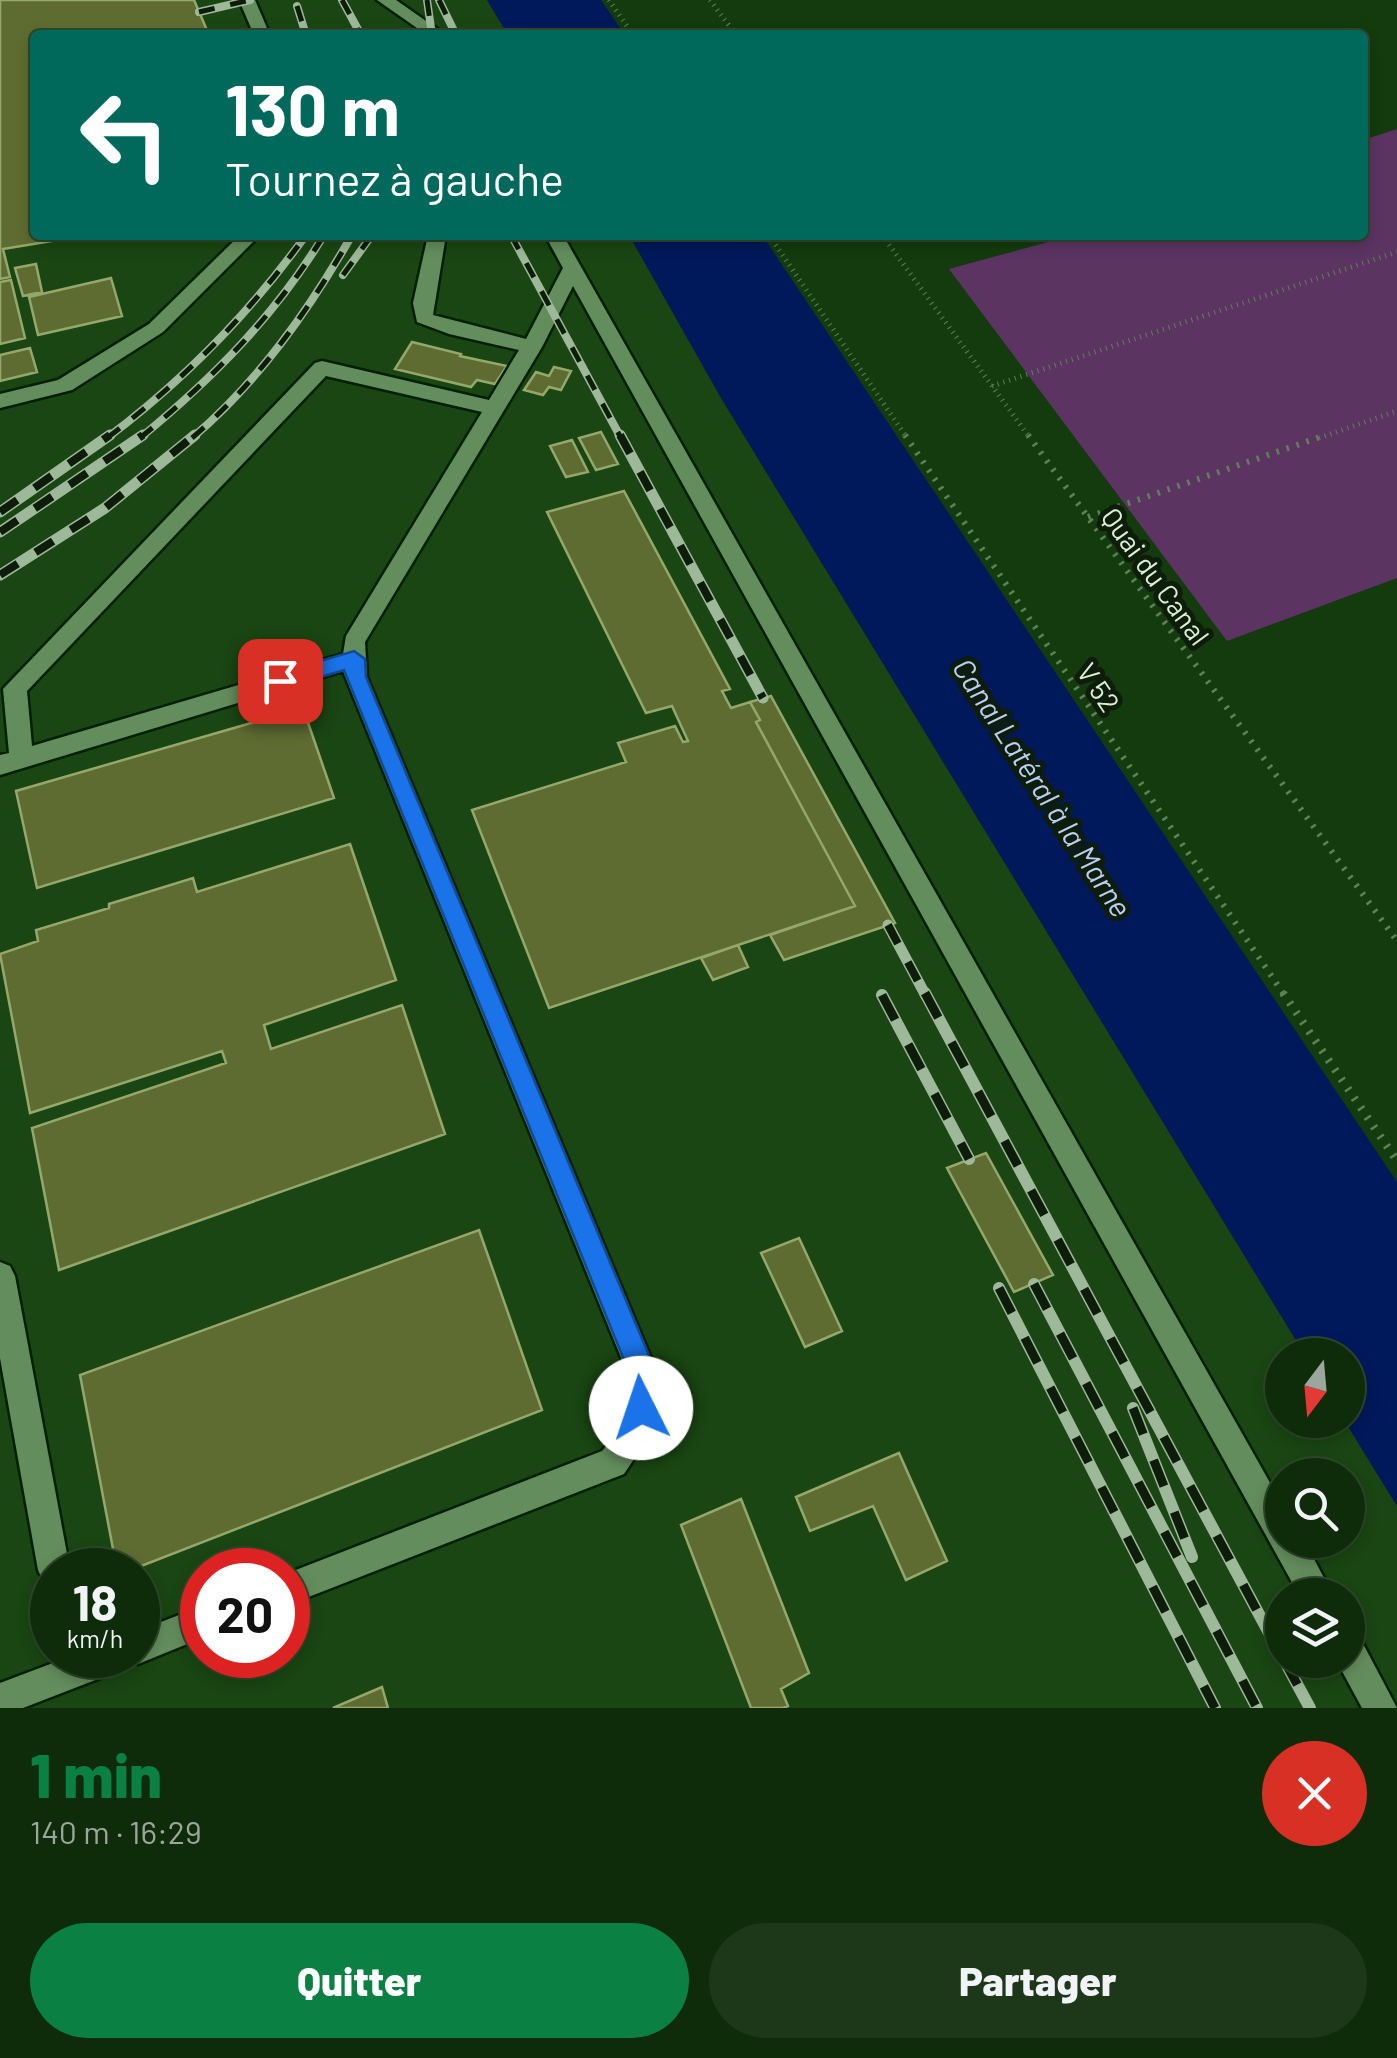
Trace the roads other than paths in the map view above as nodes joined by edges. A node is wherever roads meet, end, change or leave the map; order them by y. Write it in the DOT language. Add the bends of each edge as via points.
graph roads {
  1 [pos="247,0"];
  2 [pos="385,0"];
  3 [pos="260,30"];
  4 [pos="430,30"];
  5 [pos="245,240"];
  6 [pos="436,240"];
  7 [pos="557,240"];
  8 [pos="572,268"];
  9 [pos="532,347"];
  10 [pos="0,402"];
  11 [pos="496,408"];
  12 [pos="354,659"];
  13 [pos="11,762"];
  14 [pos="0,1276"];
  15 [pos="1265,1503"];
  16 [pos="50,1548"];
  17 [pos="310,1581"];
  18 [pos="44,1678"];
  19 [pos="1363,1678"];
  20 [pos="0,1700"];
  21 [pos="1380,1708"];
  1 -- 3 [label="lane"];
  2 -- 4 [label="lane"];
  5 -- 10 [label="lane" via="156,328 64,385"];
  6 -- 9 [label="lane" via="424,318"];
  7 -- 8 [label="lane"];
  8 -- 9 [label="lane"];
  8 -- 15 [label="lane"];
  9 -- 11 [label="lane"];
  11 -- 12 [label="lane" via="354,642"];
  11 -- 13 [label="lane" via="322,368 15,689"];
  12 -- 13 [label="lane"];
  12 -- 17 [label="lane" via="362,695 646,1382 635,1435 613,1464"];
  14 -- 16 [label="lane"];
  18 -- 20 [label="lane"];
  19 -- 21 [label="lane"];
}
